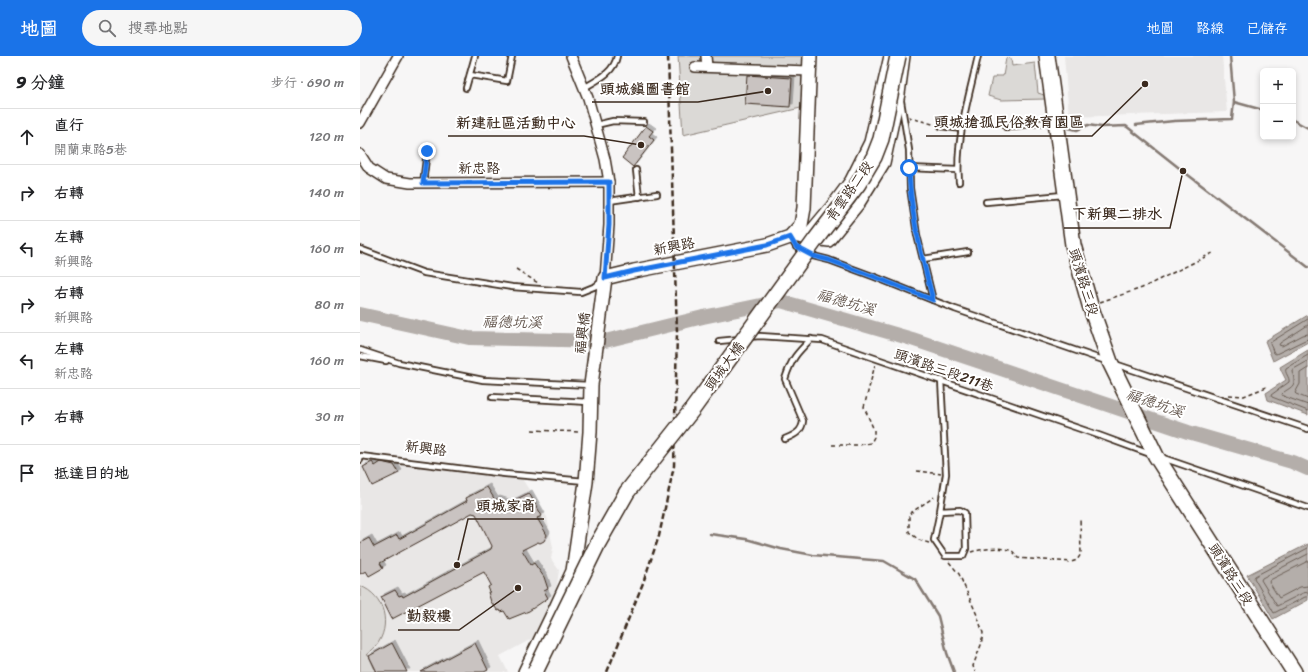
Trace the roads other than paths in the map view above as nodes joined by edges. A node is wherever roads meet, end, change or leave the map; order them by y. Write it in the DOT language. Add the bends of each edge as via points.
graph roads {
  1 [pos="398,56"];
  2 [pos="475,56"];
  3 [pos="512,56"];
  4 [pos="571,56"];
  5 [pos="617,56"];
  6 [pos="706,56"];
  7 [pos="810,56"];
  8 [pos="890,56"];
  9 [pos="898,56"];
  10 [pos="905,56"];
  11 [pos="978,56"];
  12 [pos="1047,56"];
  13 [pos="695,67"];
  14 [pos="707,67"];
  15 [pos="810,71"];
  16 [pos="470,75"];
  17 [pos="466,88"];
  18 [pos="584,88"];
  19 [pos="901,98"];
  20 [pos="1056,120"];
  21 [pos="644,122"];
  22 [pos="360,123"];
  23 [pos="596,125"];
  24 [pos="941,126"];
  25 [pos="1006,127"];
  26 [pos="961,129"];
  27 [pos="427,151"];
  28 [pos="360,154"];
  29 [pos="909,168"];
  30 [pos="636,170"];
  31 [pos="958,170"];
  32 [pos="609,182"];
  33 [pos="959,182"];
  34 [pos="423,183"];
  35 [pos="657,194"];
  36 [pos="1065,194"];
  37 [pos="639,197"];
  38 [pos="609,201"];
  39 [pos="986,202"];
  40 [pos="797,238"];
  41 [pos="360,249"];
  42 [pos="968,252"];
  43 [pos="923,259"];
  44 [pos="605,278"];
  45 [pos="933,300"];
  46 [pos="811,339"];
  47 [pos="719,341"];
  48 [pos="360,350"];
  49 [pos="360,356"];
  50 [pos="1110,362"];
  51 [pos="399,363"];
  52 [pos="592,380"];
  53 [pos="941,380"];
  54 [pos="492,397"];
  55 [pos="592,402"];
  56 [pos="1308,429"];
  57 [pos="785,439"];
  58 [pos="1156,456"];
  59 [pos="360,457"];
  60 [pos="586,482"];
  61 [pos="1308,508"];
  62 [pos="940,511"];
  63 [pos="573,571"];
  64 [pos="525,672"];
  65 [pos="535,672"];
  66 [pos="541,672"];
  67 [pos="1294,672"];
  1 -- 22 [label="street"];
  2 -- 16 [label="lane"];
  3 -- 16 [label="lane" via="507,81"];
  4 -- 18 [label="street"];
  5 -- 18 [label="lane" via="616,62 607,74"];
  6 -- 14 [label="street"];
  7 -- 15 [label="street"];
  8 -- 40 [label="street, 青雲路二段" via="868,142 850,180 833,203"];
  9 -- 65 [label="main road, 頭城大橋, bridge" via="881,139 874,157 858,184 692,410 627,492 598,542"];
  10 -- 19 [label="street, 青雲路二段"];
  11 -- 26 [label="lane"];
  12 -- 20 [label="main road, 頭濱路三段"];
  13 -- 14 [label="street"];
  14 -- 15 [label="street"];
  15 -- 40 [label="street" via="804,208"];
  16 -- 17 [label="lane"];
  18 -- 23 [label="street"];
  19 -- 29 [label="lane" via="909,150"];
  19 -- 40 [label="street, 青雲路二段" via="885,163 859,205 829,242"];
  20 -- 25 [label="lane"];
  20 -- 36 [label="main road, 頭濱路三段"];
  21 -- 23 [label="lane" via="613,121"];
  23 -- 32 [label="street"];
  24 -- 26 [label="lane"];
  26 -- 31 [label="lane"];
  27 -- 34 [label="lane"];
  28 -- 34 [label="street, 新忠路" via="369,168 386,179"];
  29 -- 31 [label="lane"];
  29 -- 43 [label="lane" via="915,227"];
  30 -- 37 [label="lane"];
  31 -- 33 [label="lane"];
  32 -- 34 [label="street, 新忠路"];
  32 -- 38 [label="street"];
  35 -- 37 [label="lane"];
  36 -- 39 [label="lane"];
  36 -- 50 [label="main road, 頭濱路三段" via="1073,245"];
  37 -- 38 [label="lane"];
  38 -- 44 [label="street"];
  40 -- 44 [label="street, 新興路"];
  40 -- 45 [label="lane" via="796,247 813,256"];
  41 -- 44 [label="lane" via="424,273 512,287 580,292 596,286"];
  42 -- 43 [label="lane"];
  43 -- 45 [label="lane"];
  44 -- 52 [label="street, 福興橋"];
  45 -- 50 [label="lane"];
  46 -- 47 [label="lane, 頭濱路三段211巷" via="760,336"];
  46 -- 53 [label="lane, 頭濱路三段211巷" via="822,340"];
  46 -- 57 [label="lane" via="796,354 785,379 803,426 797,434"];
  48 -- 51 [label="lane"];
  49 -- 51 [label="lane"];
  50 -- 56 [label="lane"];
  50 -- 58 [label="main road, 頭濱路三段"];
  51 -- 52 [label="lane" via="483,380"];
  52 -- 55 [label="street"];
  53 -- 58 [label="lane, 頭濱路三段211巷"];
  53 -- 62 [label="lane" via="946,474"];
  54 -- 55 [label="lane"];
  55 -- 60 [label="street"];
  58 -- 61 [label="lane, 頭濱路三段211巷"];
  58 -- 67 [label="main road, 頭濱路三段"];
  59 -- 60 [label="lane, 新興路"];
  60 -- 63 [label="street"];
  62 -- 62 [label="lane" via="934,540 945,556 963,556 966,549 965,513 960,510"];
  63 -- 64 [label="street"];
  63 -- 66 [label="street" via="584,585"];
}
